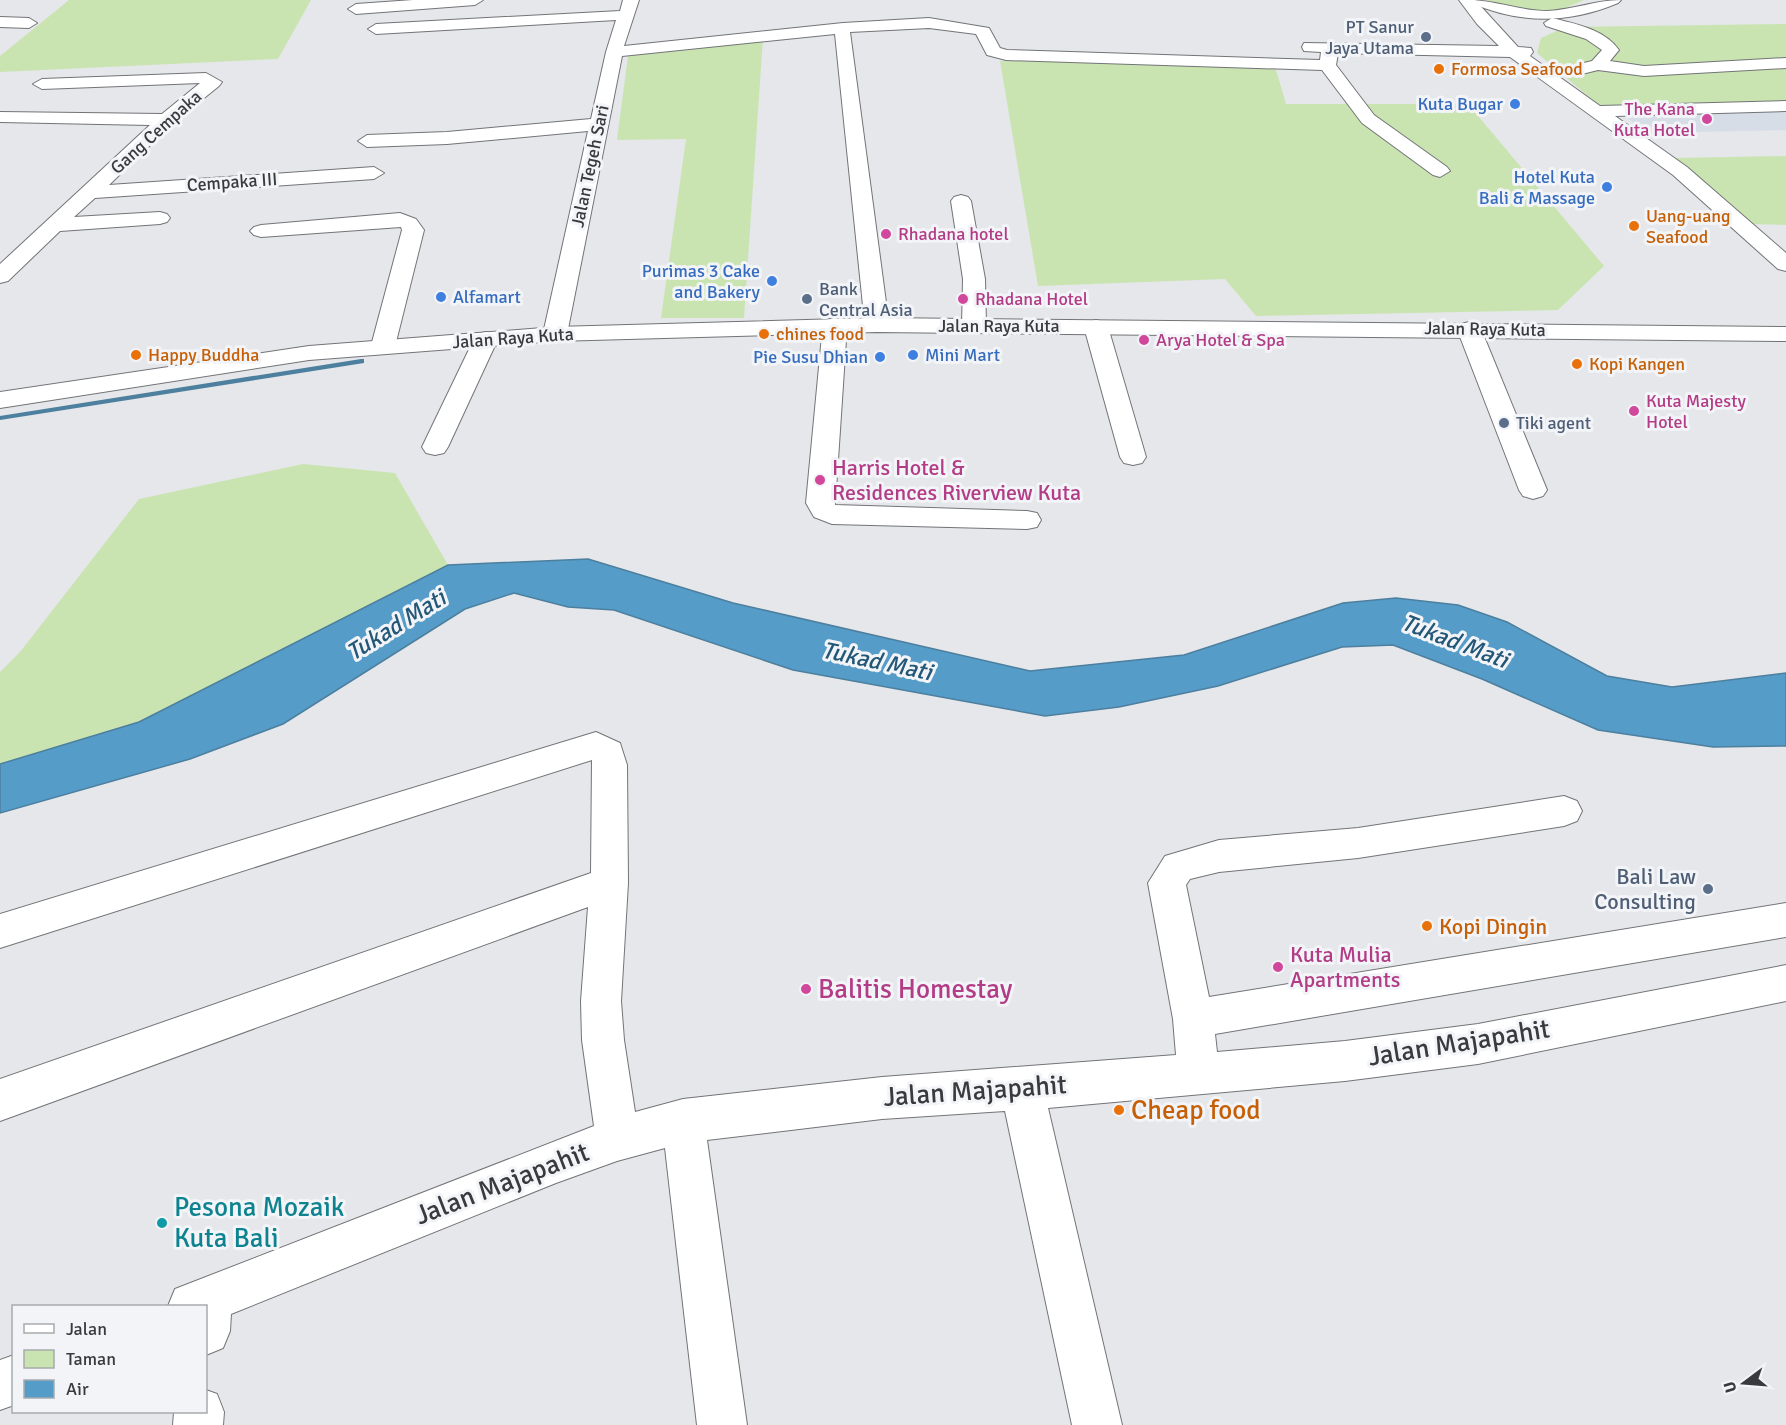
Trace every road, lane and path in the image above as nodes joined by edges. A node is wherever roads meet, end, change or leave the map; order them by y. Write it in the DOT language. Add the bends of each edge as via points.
graph roads {
  1 [pos="475,0"];
  2 [pos="1467,0"];
  3 [pos="1476,0"];
  4 [pos="1613,0"];
  5 [pos="629,8"];
  6 [pos="1581,8"];
  7 [pos="356,9"];
  8 [pos="0,22"];
  9 [pos="29,23"];
  10 [pos="376,28"];
  11 [pos="1539,29"];
  12 [pos="843,34"];
  13 [pos="1140,44"];
  14 [pos="614,52"];
  15 [pos="1520,52"];
  16 [pos="1329,56"];
  17 [pos="1786,63"];
  18 [pos="1598,65"];
  19 [pos="1544,71"];
  20 [pos="42,84"];
  21 [pos="1786,106"];
  22 [pos="1653,109"];
  23 [pos="1600,111"];
  24 [pos="0,117"];
  25 [pos="166,120"];
  26 [pos="599,124"];
  27 [pos="1624,129"];
  28 [pos="367,141"];
  29 [pos="1440,171"];
  30 [pos="374,174"];
  31 [pos="90,192"];
  32 [pos="961,201"];
  33 [pos="160,218"];
  34 [pos="55,225"];
  35 [pos="261,231"];
  36 [pos="1786,236"];
  37 [pos="1755,237"];
  38 [pos="1786,264"];
  39 [pos="0,276"];
  40 [pos="835,325"];
  41 [pos="878,325"];
  42 [pos="974,327"];
  43 [pos="1096,327"];
  44 [pos="1468,329"];
  45 [pos="555,334"];
  46 [pos="1786,334"];
  47 [pos="486,339"];
  48 [pos="383,346"];
  49 [pos="0,400"];
  50 [pos="435,447"];
  51 [pos="1132,457"];
  52 [pos="1533,490"];
  53 [pos="1027,520"];
  54 [pos="1564,811"];
  55 [pos="609,883"];
  56 [pos="1786,920"];
  57 [pos="0,931"];
  58 [pos="1786,983"];
  59 [pos="1193,1019"];
  60 [pos="1199,1074"];
  61 [pos="1022,1089"];
  62 [pos="0,1100"];
  63 [pos="682,1121"];
  64 [pos="617,1139"];
  65 [pos="207,1310"];
  66 [pos="722,1425"];
  67 [pos="1097,1425"];
  1 -- 7 [label="main road"];
  2 -- 15 [label="main road" via="1483,21"];
  3 -- 6 [label="main road" via="1526,14"];
  4 -- 6 [label="main road"];
  5 -- 10 [label="main road"];
  5 -- 14 [label="main road, Jalan Tegeh Sari"];
  6 -- 11 [label="main road"];
  8 -- 9 [label="main road"];
  11 -- 15 [label="main road" via="1524,39"];
  11 -- 18 [label="main road" via="1589,34 1604,41 1611,50"];
  12 -- 41 [label="main road"];
  13 -- 16 [label="main road"];
  14 -- 16 [label="main road" via="797,31 929,23 983,31 993,51 1006,55 1274,63"];
  14 -- 26 [label="main road, Jalan Tegeh Sari"];
  15 -- 16 [label="main road"];
  15 -- 19 [label="main road"];
  16 -- 29 [label="main road" via="1368,119"];
  17 -- 18 [label="main road" via="1644,71"];
  18 -- 19 [label="main road"];
  19 -- 23 [label="main road"];
  20 -- 25 [label="main road, Gang Cempaka" via="212,80"];
  21 -- 22 [label="main road"];
  22 -- 23 [label="main road"];
  22 -- 27 [label="main road" via="1674,126"];
  23 -- 27 [label="main road"];
  24 -- 25 [label="main road"];
  25 -- 31 [label="main road, Gang Cempaka"];
  26 -- 28 [label="main road"];
  26 -- 45 [label="main road, Jalan Tegeh Sari"];
  27 -- 37 [label="main road" via="1680,171"];
  30 -- 31 [label="main road, Cempaka III"];
  31 -- 34 [label="main road, Gang Cempaka"];
  32 -- 42 [label="main road" via="974,269"];
  33 -- 34 [label="main road"];
  34 -- 39 [label="main road, Gang Cempaka"];
  35 -- 48 [label="main road" via="400,219 409,223 413,230"];
  36 -- 37 [label="main road"];
  37 -- 38 [label="main road"];
  40 -- 41 [label="main road, Jalan Raya Kuta"];
  40 -- 45 [label="main road, Jalan Raya Kuta"];
  40 -- 53 [label="main road" via="820,503 824,511 832,515"];
  41 -- 42 [label="main road, Jalan Raya Kuta"];
  42 -- 43 [label="main road, Jalan Raya Kuta"];
  43 -- 44 [label="main road, Jalan Raya Kuta"];
  43 -- 51 [label="main road"];
  44 -- 46 [label="main road, Jalan Raya Kuta"];
  44 -- 52 [label="main road"];
  45 -- 47 [label="main road, Jalan Raya Kuta"];
  47 -- 48 [label="main road, Jalan Raya Kuta"];
  47 -- 50 [label="main road"];
  48 -- 49 [label="main road, Jalan Raya Kuta" via="266,359"];
  54 -- 59 [label="main road" via="1358,843 1219,856 1178,867 1167,883"];
  55 -- 57 [label="main road" via="610,758 604,748 596,745"];
  55 -- 62 [label="main road"];
  55 -- 64 [label="main road" via="601,1000"];
  56 -- 59 [label="main road"];
  58 -- 60 [label="main road, Jalan Majapahit" via="1478,1044"];
  59 -- 60 [label="main road"];
  60 -- 61 [label="main road, Jalan Majapahit"];
  61 -- 63 [label="main road, Jalan Majapahit" via="882,1098"];
  61 -- 67 [label="main road"];
  63 -- 64 [label="main road, Jalan Majapahit"];
  63 -- 66 [label="main road"];
  64 -- 65 [label="main road, Jalan Majapahit" via="556,1161"];
}
